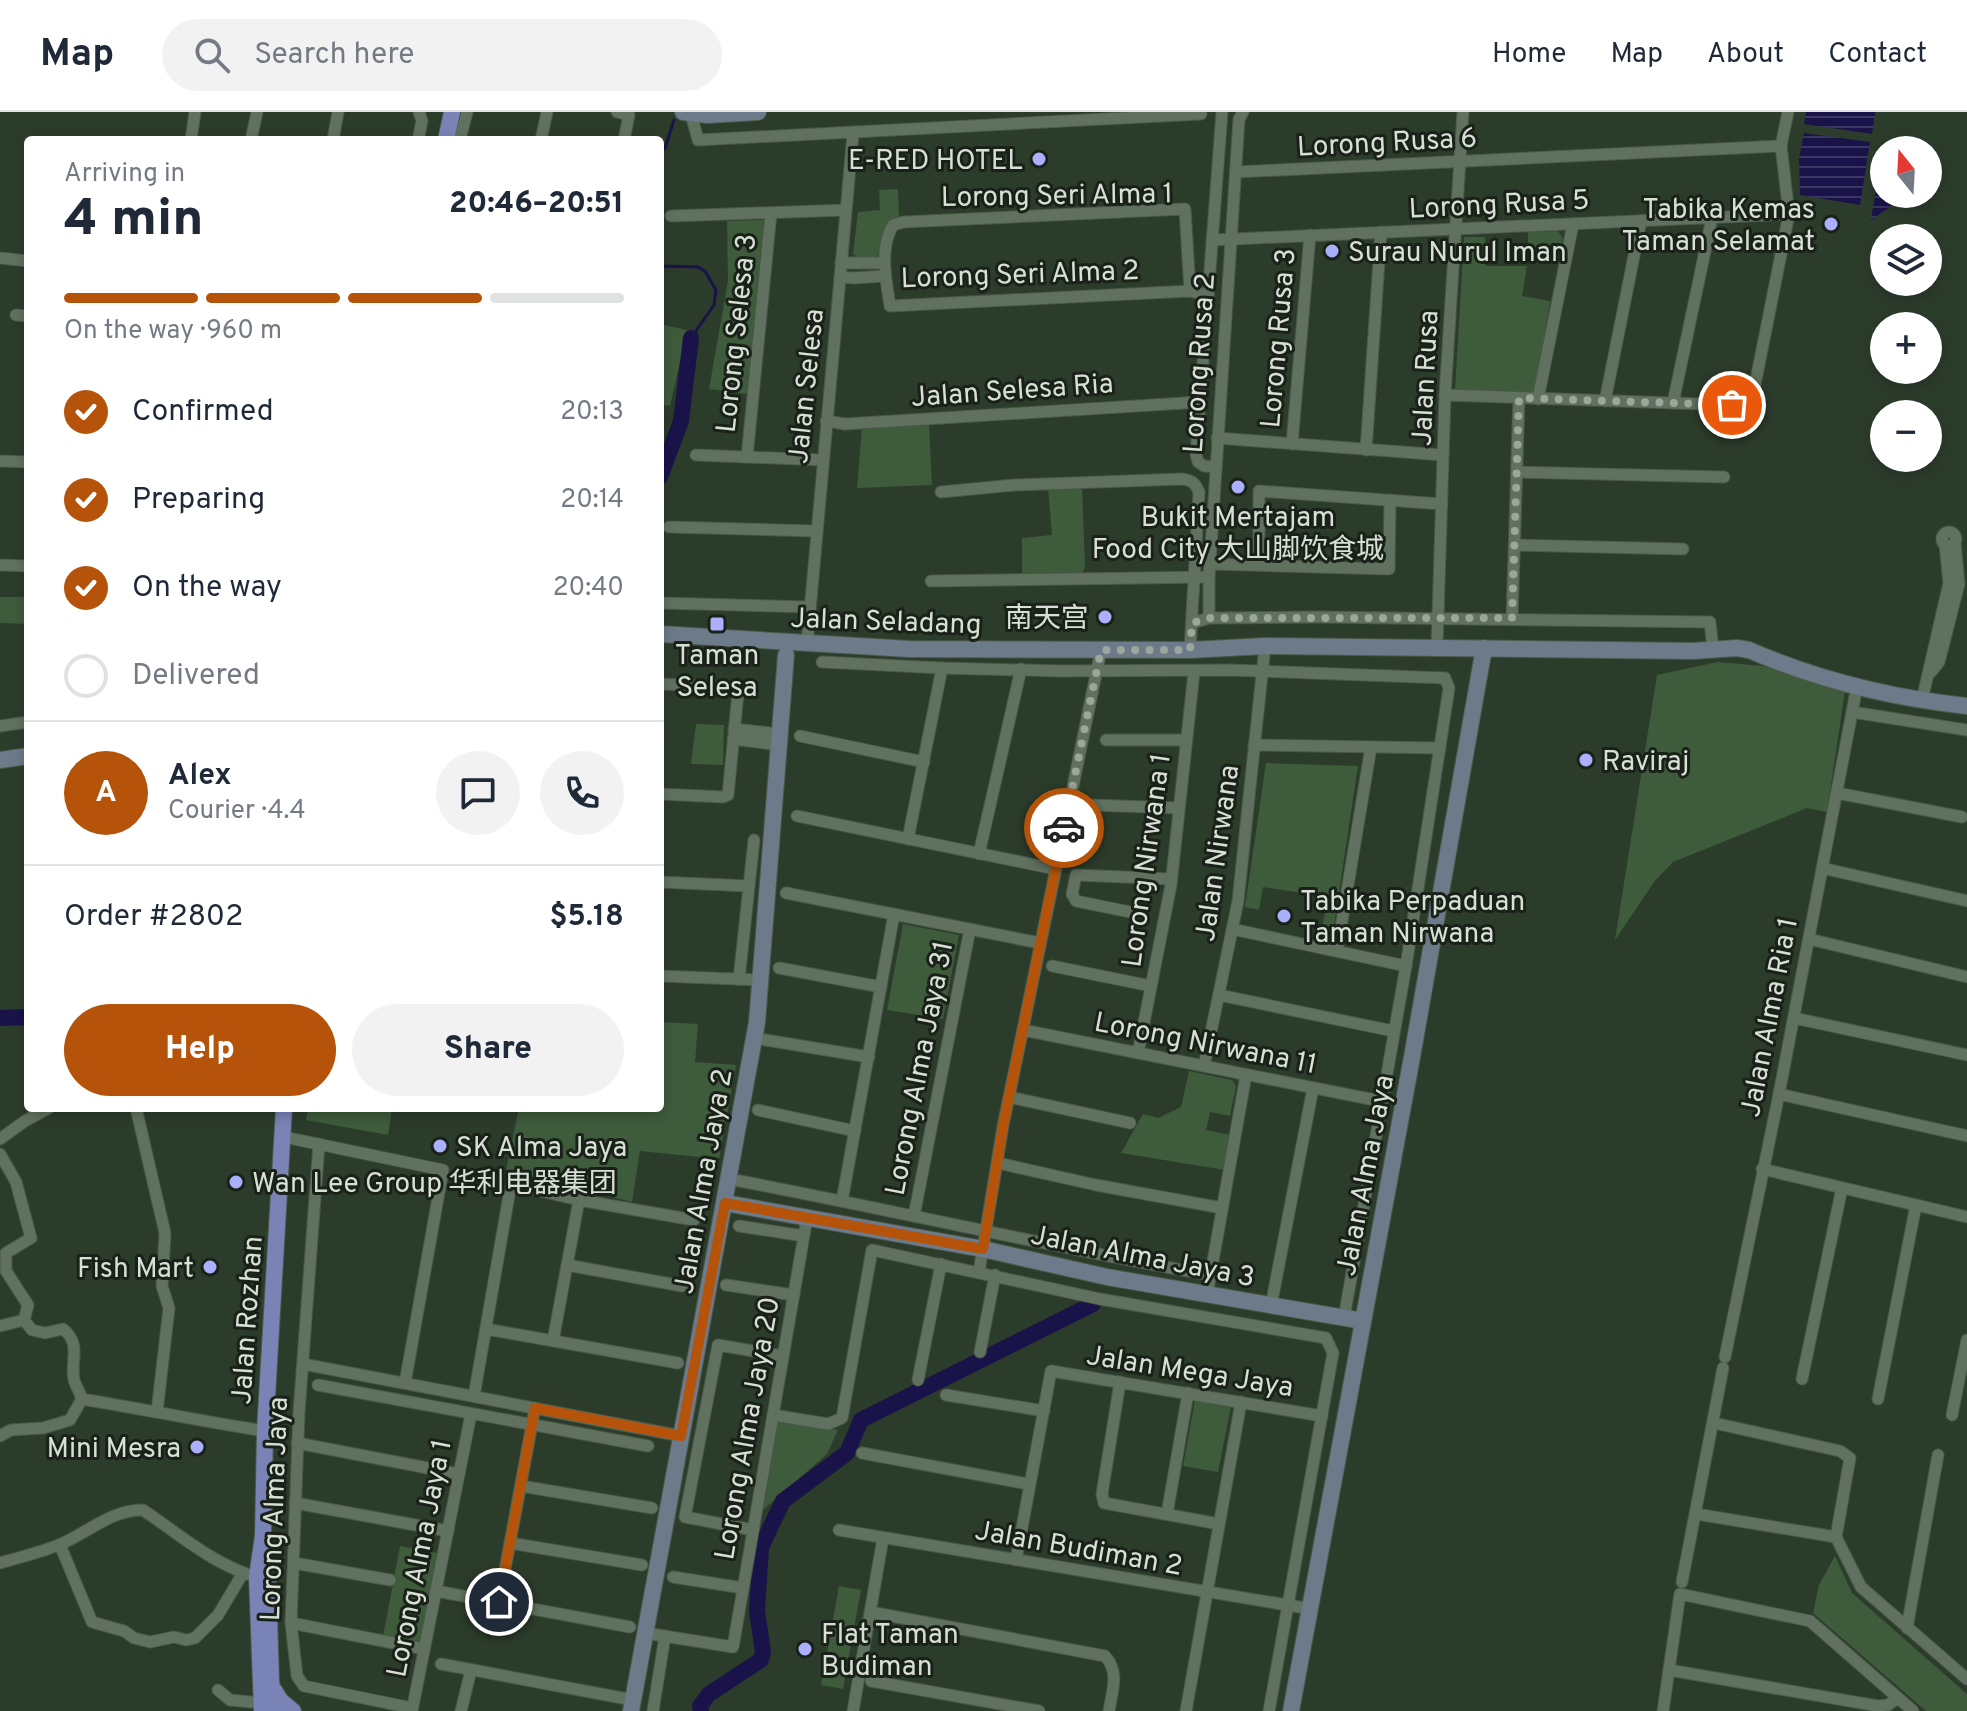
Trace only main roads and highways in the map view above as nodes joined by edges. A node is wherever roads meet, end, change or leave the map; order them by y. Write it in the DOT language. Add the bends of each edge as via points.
graph roads {
  1 [pos="442,112"];
  2 [pos="452,130"];
  3 [pos="284,1112"];
  4 [pos="263,1536"];
  5 [pos="264,1703"];
  6 [pos="293,1711"];
  1 -- 2 [label="main road"];
  3 -- 4 [label="main road, Jalan Rozhan"];
  4 -- 5 [label="main road, Jalan Rozhan"];
  4 -- 5 [label="main road, Jalan Rozhan" via="250,1575"];
  5 -- 6 [label="main road" via="280,1700"];
}
